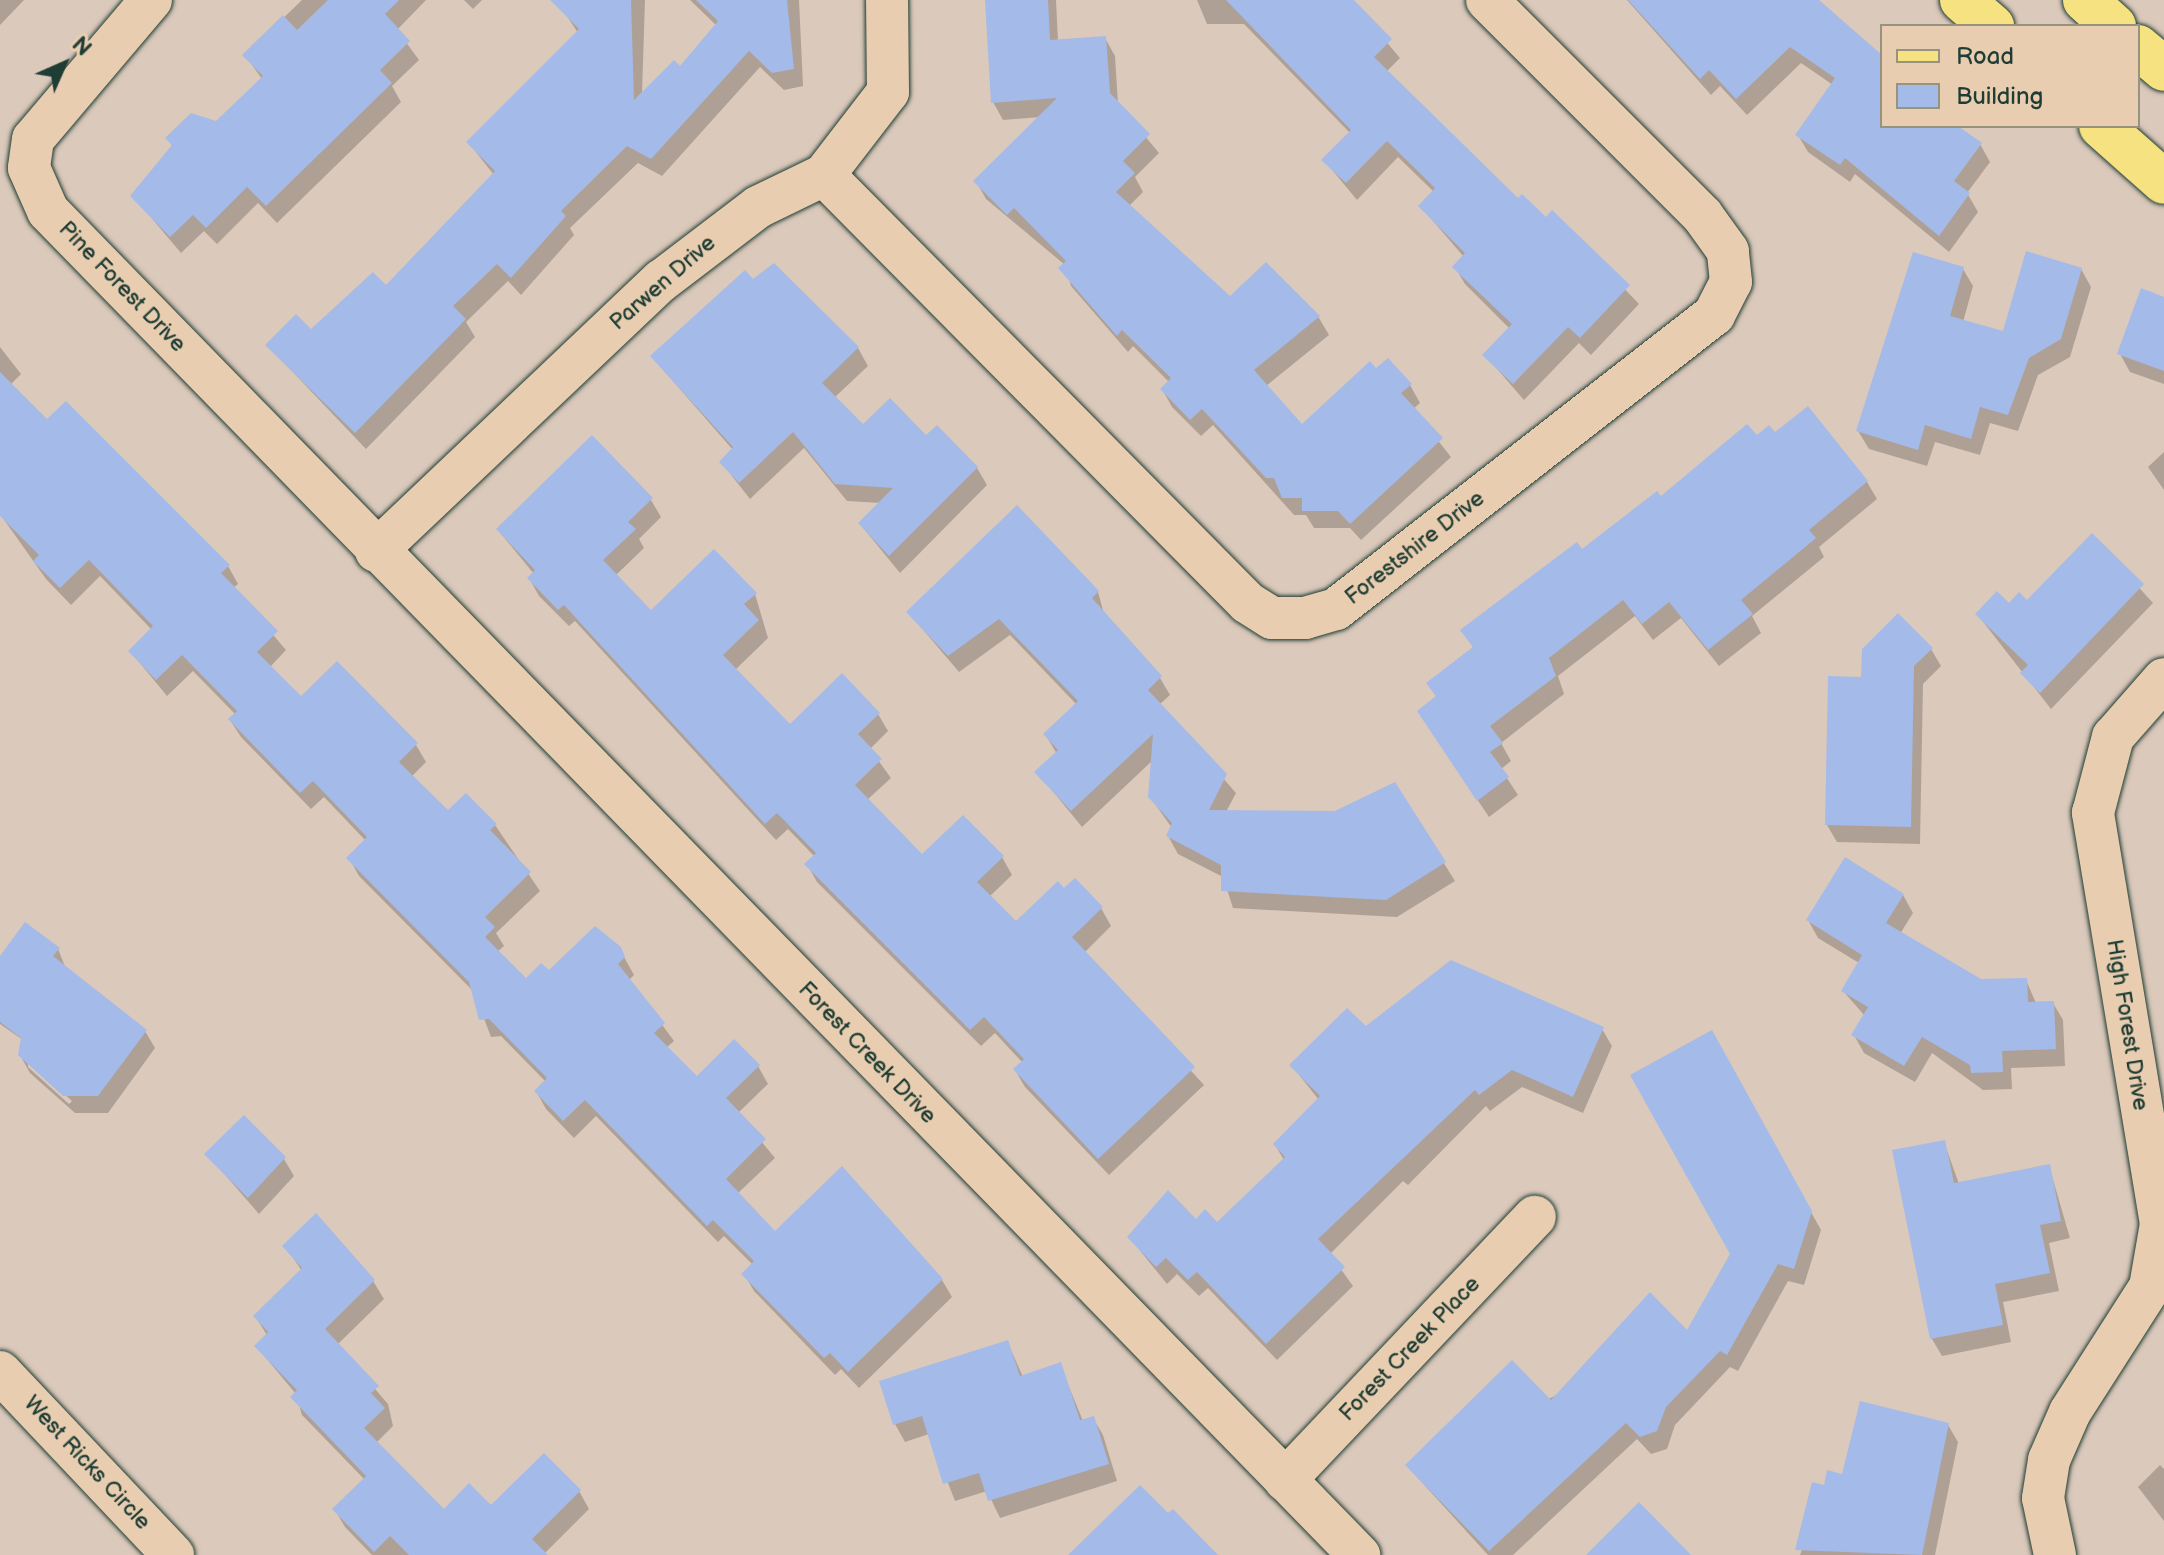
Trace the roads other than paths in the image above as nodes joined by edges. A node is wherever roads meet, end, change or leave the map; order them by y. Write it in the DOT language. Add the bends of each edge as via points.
graph roads {
  1 [pos="151,0"];
  2 [pos="887,0"];
  3 [pos="1487,0"];
  4 [pos="1962,0"];
  5 [pos="2085,0"];
  6 [pos="1990,24"];
  7 [pos="2112,24"];
  8 [pos="2140,49"];
  9 [pos="2164,69"];
  10 [pos="2103,128"];
  11 [pos="824,175"];
  12 [pos="2164,182"];
  13 [pos="376,551"];
  14 [pos="2164,679"];
  15 [pos="1535,1217"];
  16 [pos="0,1372"];
  17 [pos="1285,1480"];
  18 [pos="173,1555"];
  19 [pos="1359,1555"];
  20 [pos="2055,1555"];
  1 -- 13 [label="street, Pine Forest Drive" via="33,139 35,194"];
  2 -- 11 [label="street, Parwen Drive" via="888,92"];
  3 -- 11 [label="street, Forestshire Drive" via="1702,215 1728,251 1731,282 1714,315 1336,609 1305,618 1272,618 1248,603"];
  4 -- 6 [label="main road"];
  5 -- 7 [label="main road"];
  8 -- 9 [label="main road"];
  10 -- 12 [label="main road"];
  11 -- 13 [label="street, Parwen Drive" via="758,207 661,281"];
  13 -- 17 [label="street, Forest Creek Drive"];
  14 -- 20 [label="street, High Forest Drive" via="2113,737 2093,813 2161,1224 2150,1287 2070,1412 2049,1460 2043,1498"];
  15 -- 17 [label="street, Forest Creek Place"];
  16 -- 18 [label="street, West Ricks Circle"];
  17 -- 19 [label="street, Forest Creek Drive"];
}
